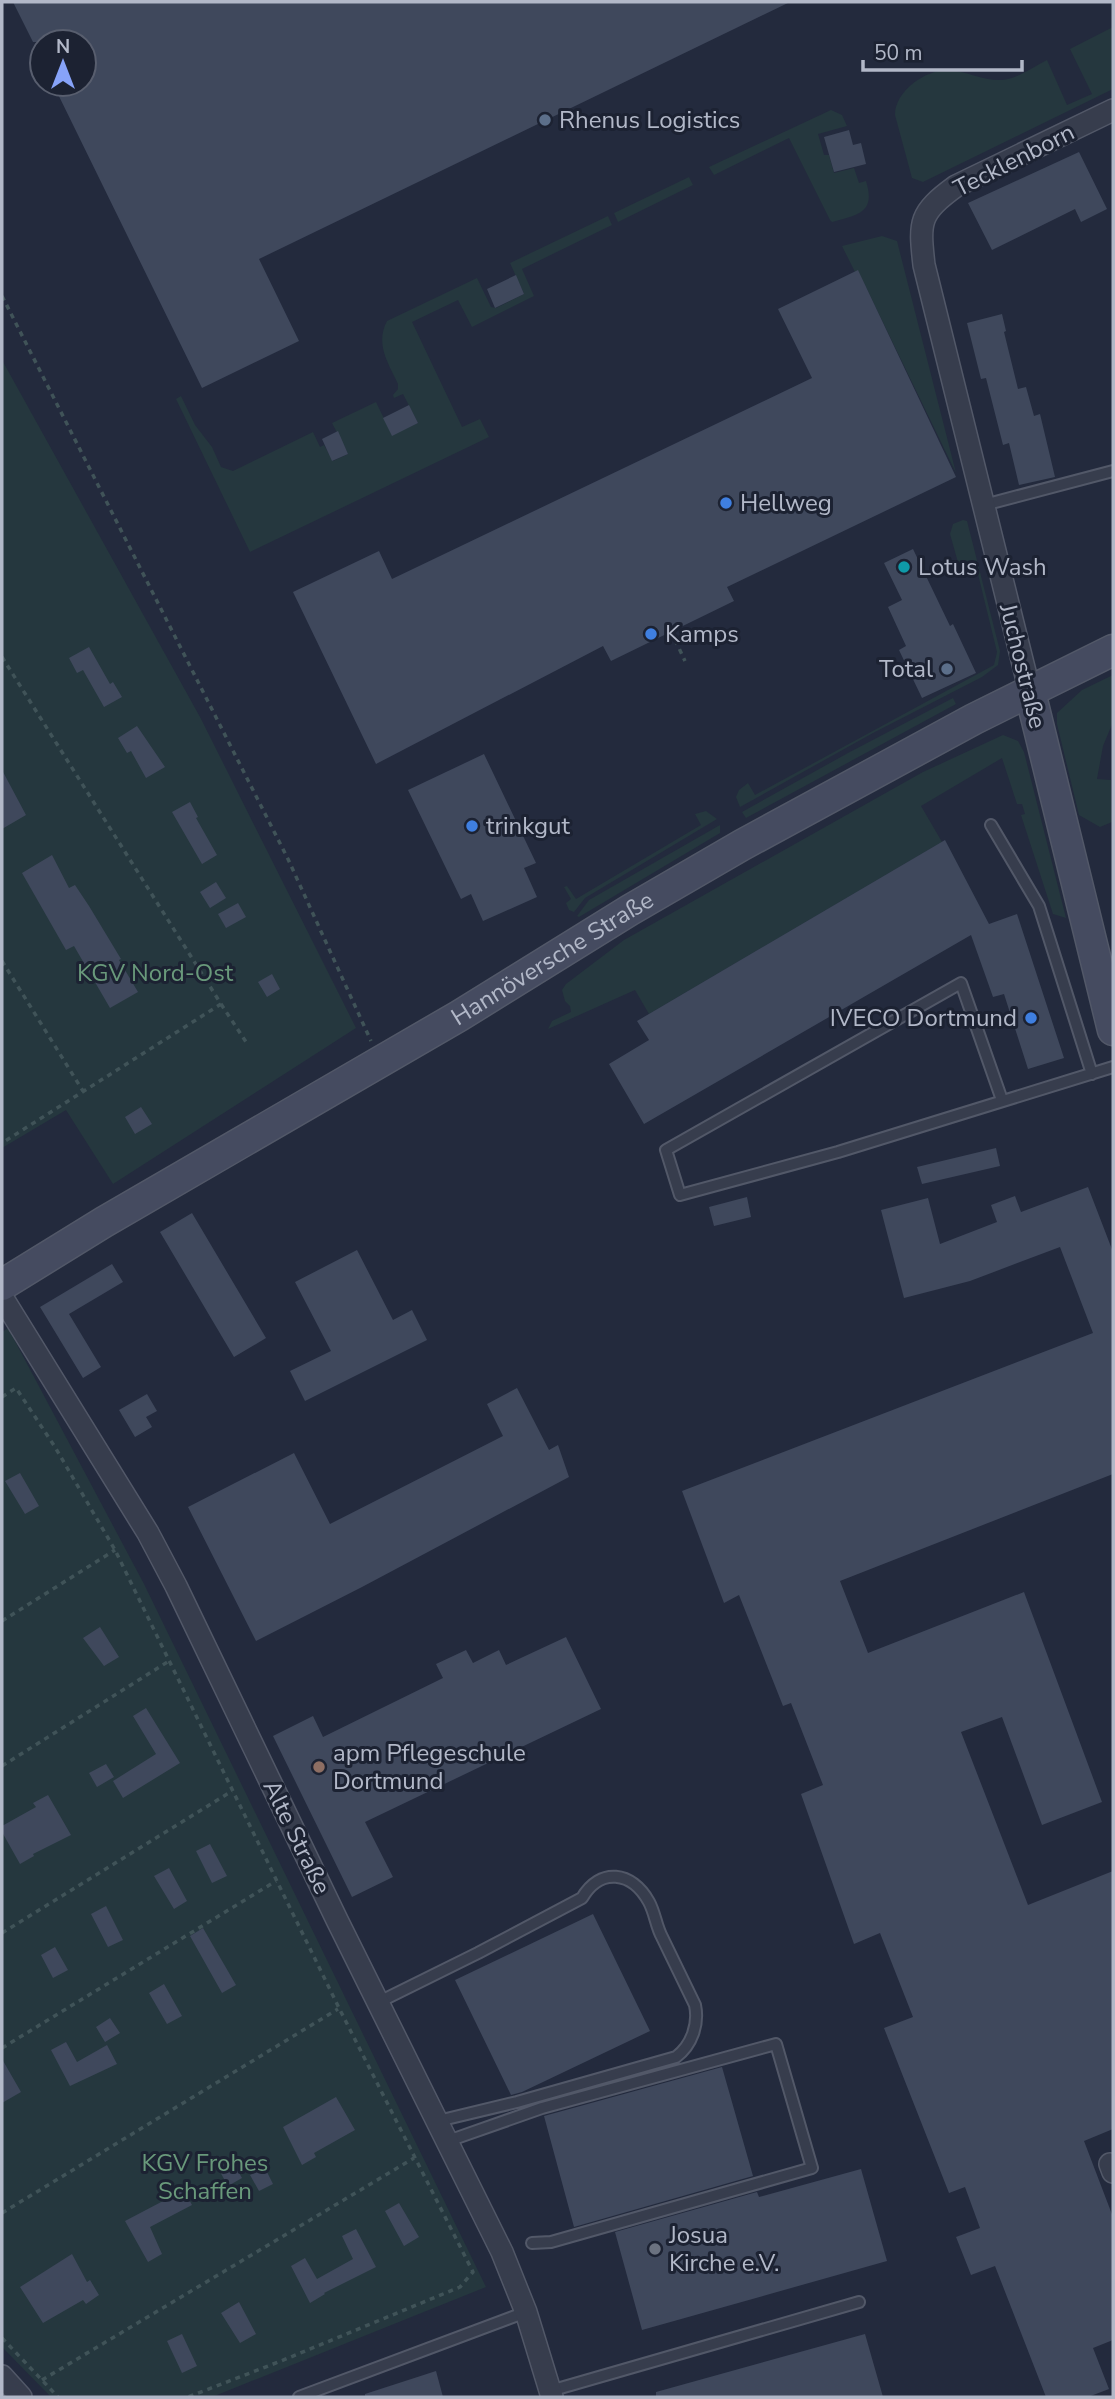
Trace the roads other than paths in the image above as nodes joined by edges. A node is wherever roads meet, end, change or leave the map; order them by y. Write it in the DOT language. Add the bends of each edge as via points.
graph roads {
  1 [pos="1113,110"];
  2 [pos="924,219"];
  3 [pos="1113,471"];
  4 [pos="984,506"];
  5 [pos="1113,650"];
  6 [pos="1030,692"];
  7 [pos="991,825"];
  8 [pos="1104,960"];
  9 [pos="1113,1030"];
  10 [pos="1113,1068"];
  11 [pos="1092,1074"];
  12 [pos="1002,1100"];
  13 [pos="2,1285"];
  14 [pos="2,1297"];
  15 [pos="379,2002"];
  16 [pos="438,2121"];
  17 [pos="448,2141"];
  18 [pos="532,2243"];
  19 [pos="859,2302"];
  20 [pos="526,2312"];
  21 [pos="2,2376"];
  22 [pos="551,2394"];
  23 [pos="21,2397"];
  24 [pos="299,2397"];
  1 -- 2 [label="street, Tecklenborn" via="956,187 933,203"];
  2 -- 4 [label="street, Juchostraße" via="924,265"];
  3 -- 4 [label="lane"];
  4 -- 6 [label="street, Juchostraße"];
  5 -- 6 [label="main road, Hannöversche Straße"];
  6 -- 8 [label="main road, Juchostraße"];
  6 -- 13 [label="main road, Hannöversche Straße" via="630,909 482,1002"];
  7 -- 11 [label="lane" via="1039,906"];
  8 -- 9 [label="main road, Juchostraße"];
  10 -- 11 [label="lane"];
  11 -- 12 [label="lane"];
  12 -- 12 [label="lane" via="680,1195 666,1150 961,983"];
  14 -- 15 [label="street, Alte Straße" via="171,1576"];
  15 -- 16 [label="street, Alte Straße"];
  15 -- 16 [label="lane" via="582,1898 595,1881 610,1876 626,1879 650,1904 695,2005 695,2029 685,2050 676,2057 530,2099"];
  16 -- 17 [label="street, Alte Straße"];
  17 -- 18 [label="lane" via="542,2108 776,2044 813,2168 551,2242"];
  17 -- 20 [label="street, Alte Straße"];
  19 -- 22 [label="lane"];
  20 -- 22 [label="street, Alte Straße"];
  20 -- 24 [label="lane"];
  21 -- 23 [label="street"];
}
